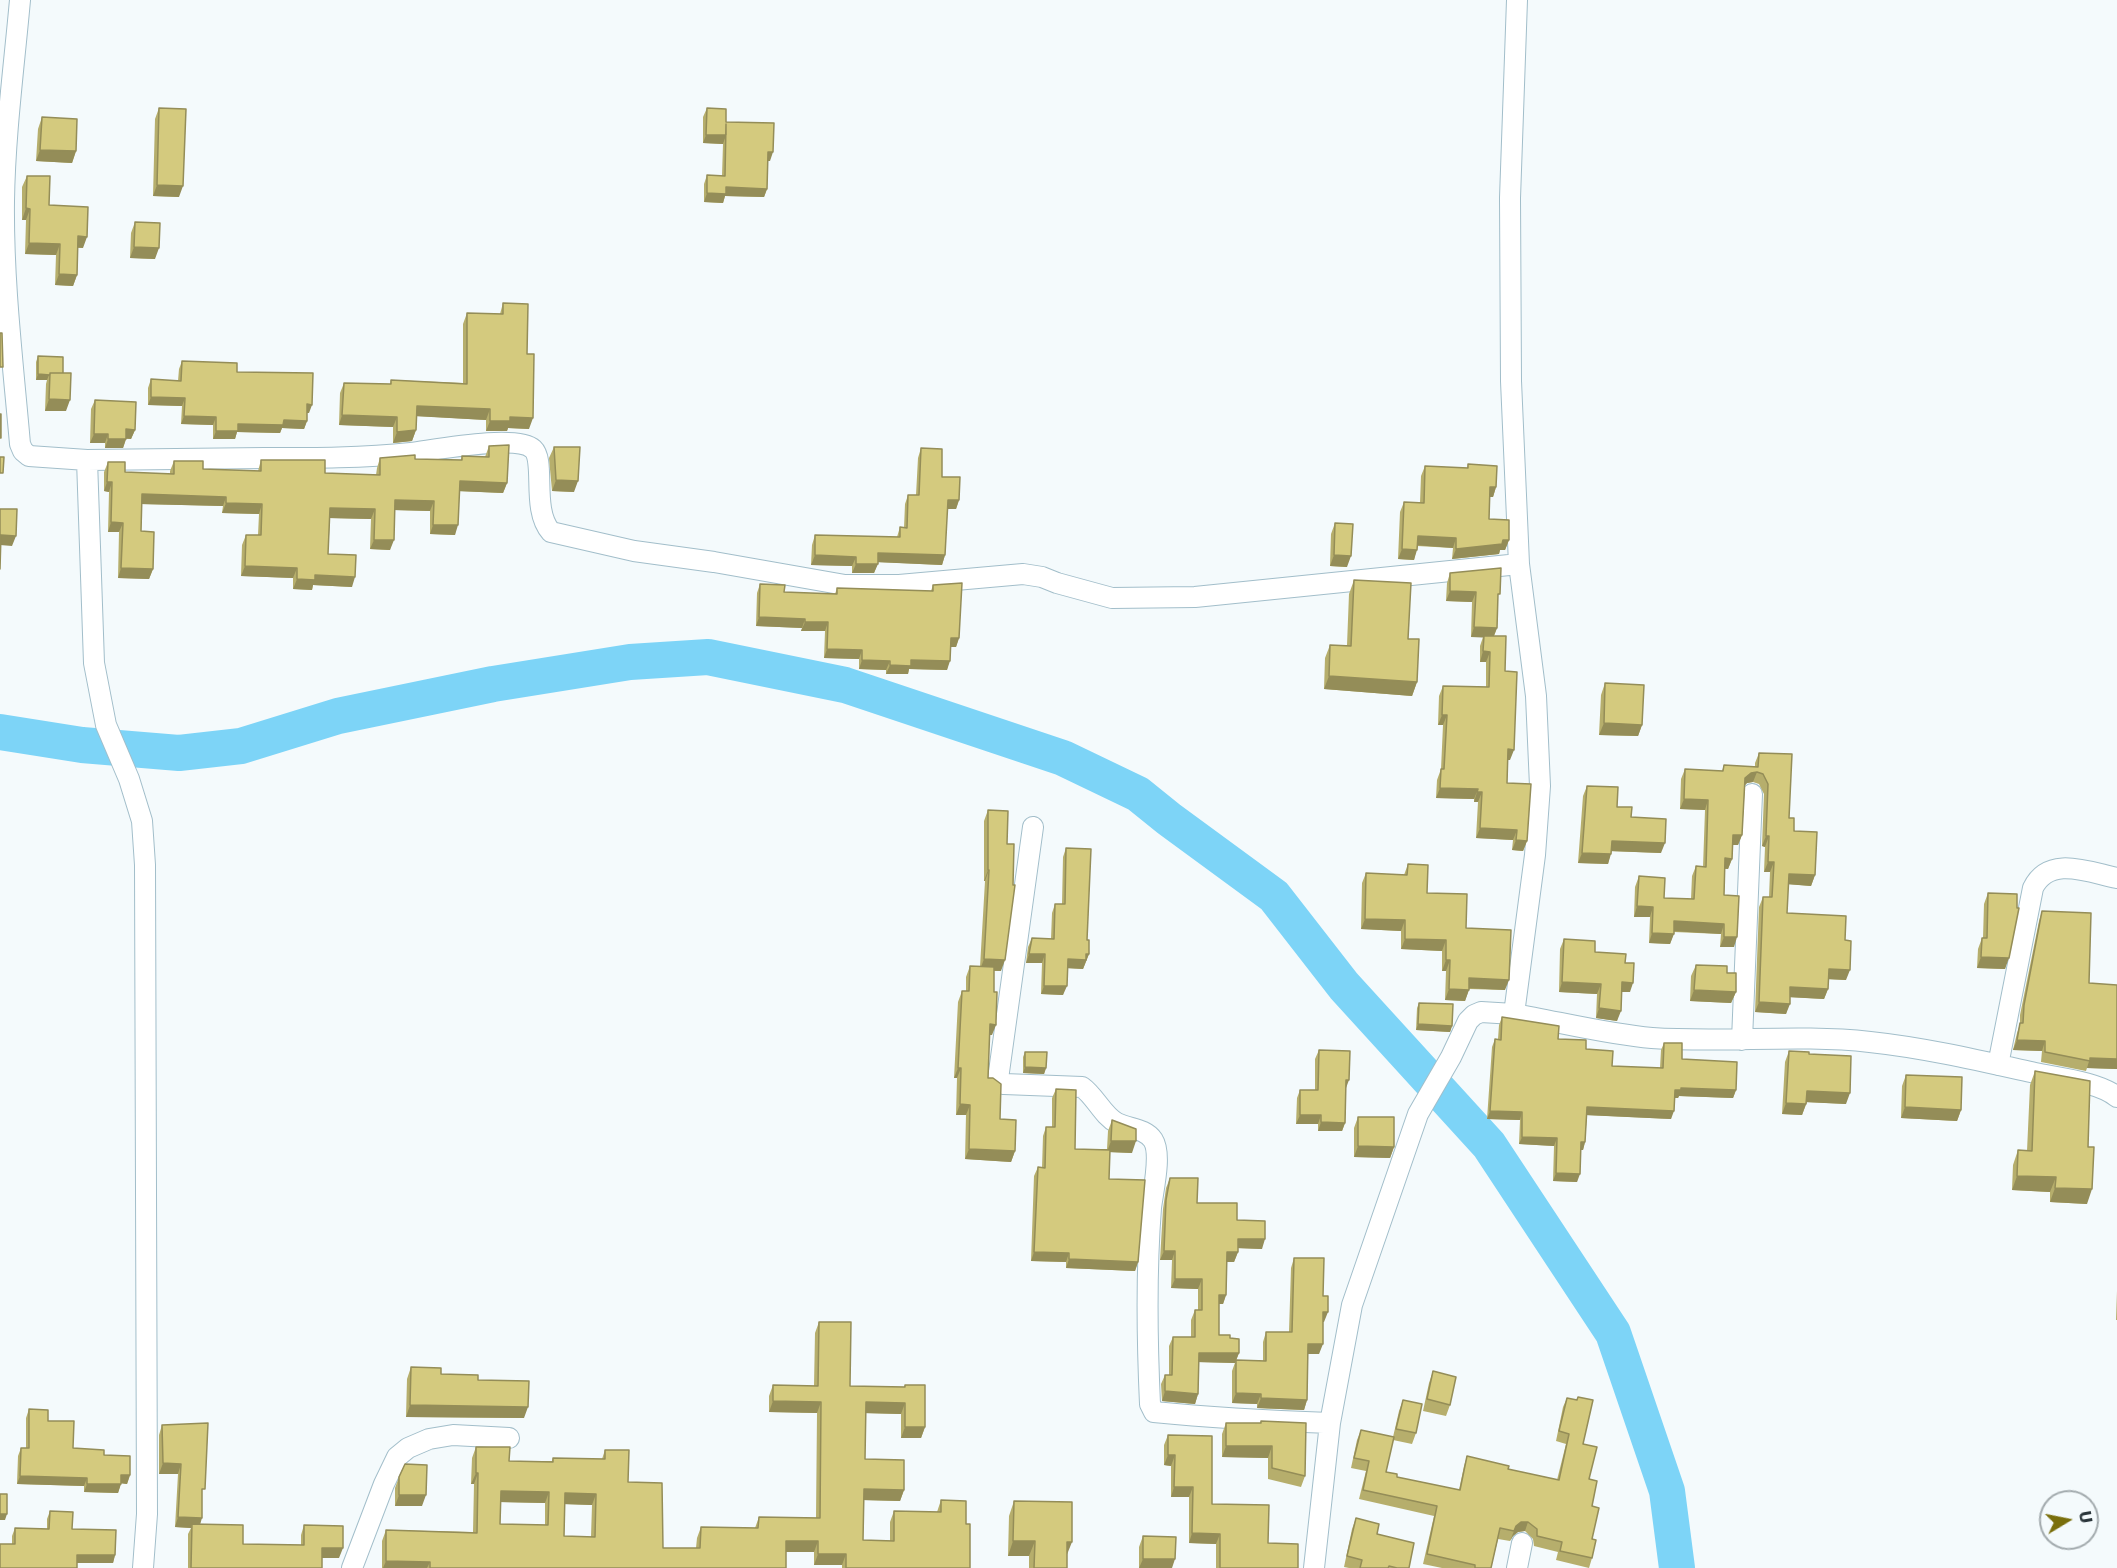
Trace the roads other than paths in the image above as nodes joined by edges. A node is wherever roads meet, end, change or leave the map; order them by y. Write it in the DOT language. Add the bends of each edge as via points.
graph roads {
  1 [pos="20,0"];
  2 [pos="1516,0"];
  3 [pos="87,460"];
  4 [pos="1519,564"];
  5 [pos="1752,794"];
  6 [pos="1033,827"];
  7 [pos="2117,878"];
  8 [pos="1514,1014"];
  9 [pos="1742,1040"];
  10 [pos="1998,1065"];
  11 [pos="2117,1097"];
  12 [pos="1330,1423"];
  13 [pos="509,1438"];
  14 [pos="1522,1543"];
  15 [pos="143,1568"];
  16 [pos="352,1568"];
  17 [pos="1314,1568"];
  18 [pos="1517,1568"];
  1 -- 3 [label="street" via="4,204 7,298 20,444 29,456"];
  2 -- 4 [label="street" via="1510,210"];
  3 -- 4 [label="street" via="330,457 517,444 536,452 538,494 544,522 551,532 634,551 845,585 899,585 1023,574 1042,576 1112,598 1195,597"];
  3 -- 15 [label="street" via="94,663 106,725 142,821 145,865 147,1514"];
  4 -- 8 [label="street" via="1536,696 1540,786"];
  5 -- 9 [label="street"];
  6 -- 12 [label="street" via="998,1079 1004,1084 1082,1087 1114,1122 1146,1133 1154,1141 1157,1156 1148,1277 1150,1404 1154,1412"];
  7 -- 10 [label="street" via="2060,868 2047,870 2038,878"];
  8 -- 9 [label="street" via="1649,1037"];
  8 -- 12 [label="street" via="1481,1012 1468,1021 1418,1114 1352,1305"];
  9 -- 10 [label="street" via="1870,1042"];
  10 -- 11 [label="street" via="2088,1084"];
  12 -- 17 [label="street"];
  13 -- 16 [label="street" via="453,1435 429,1439 397,1457"];
  14 -- 18 [label="street"];
}
